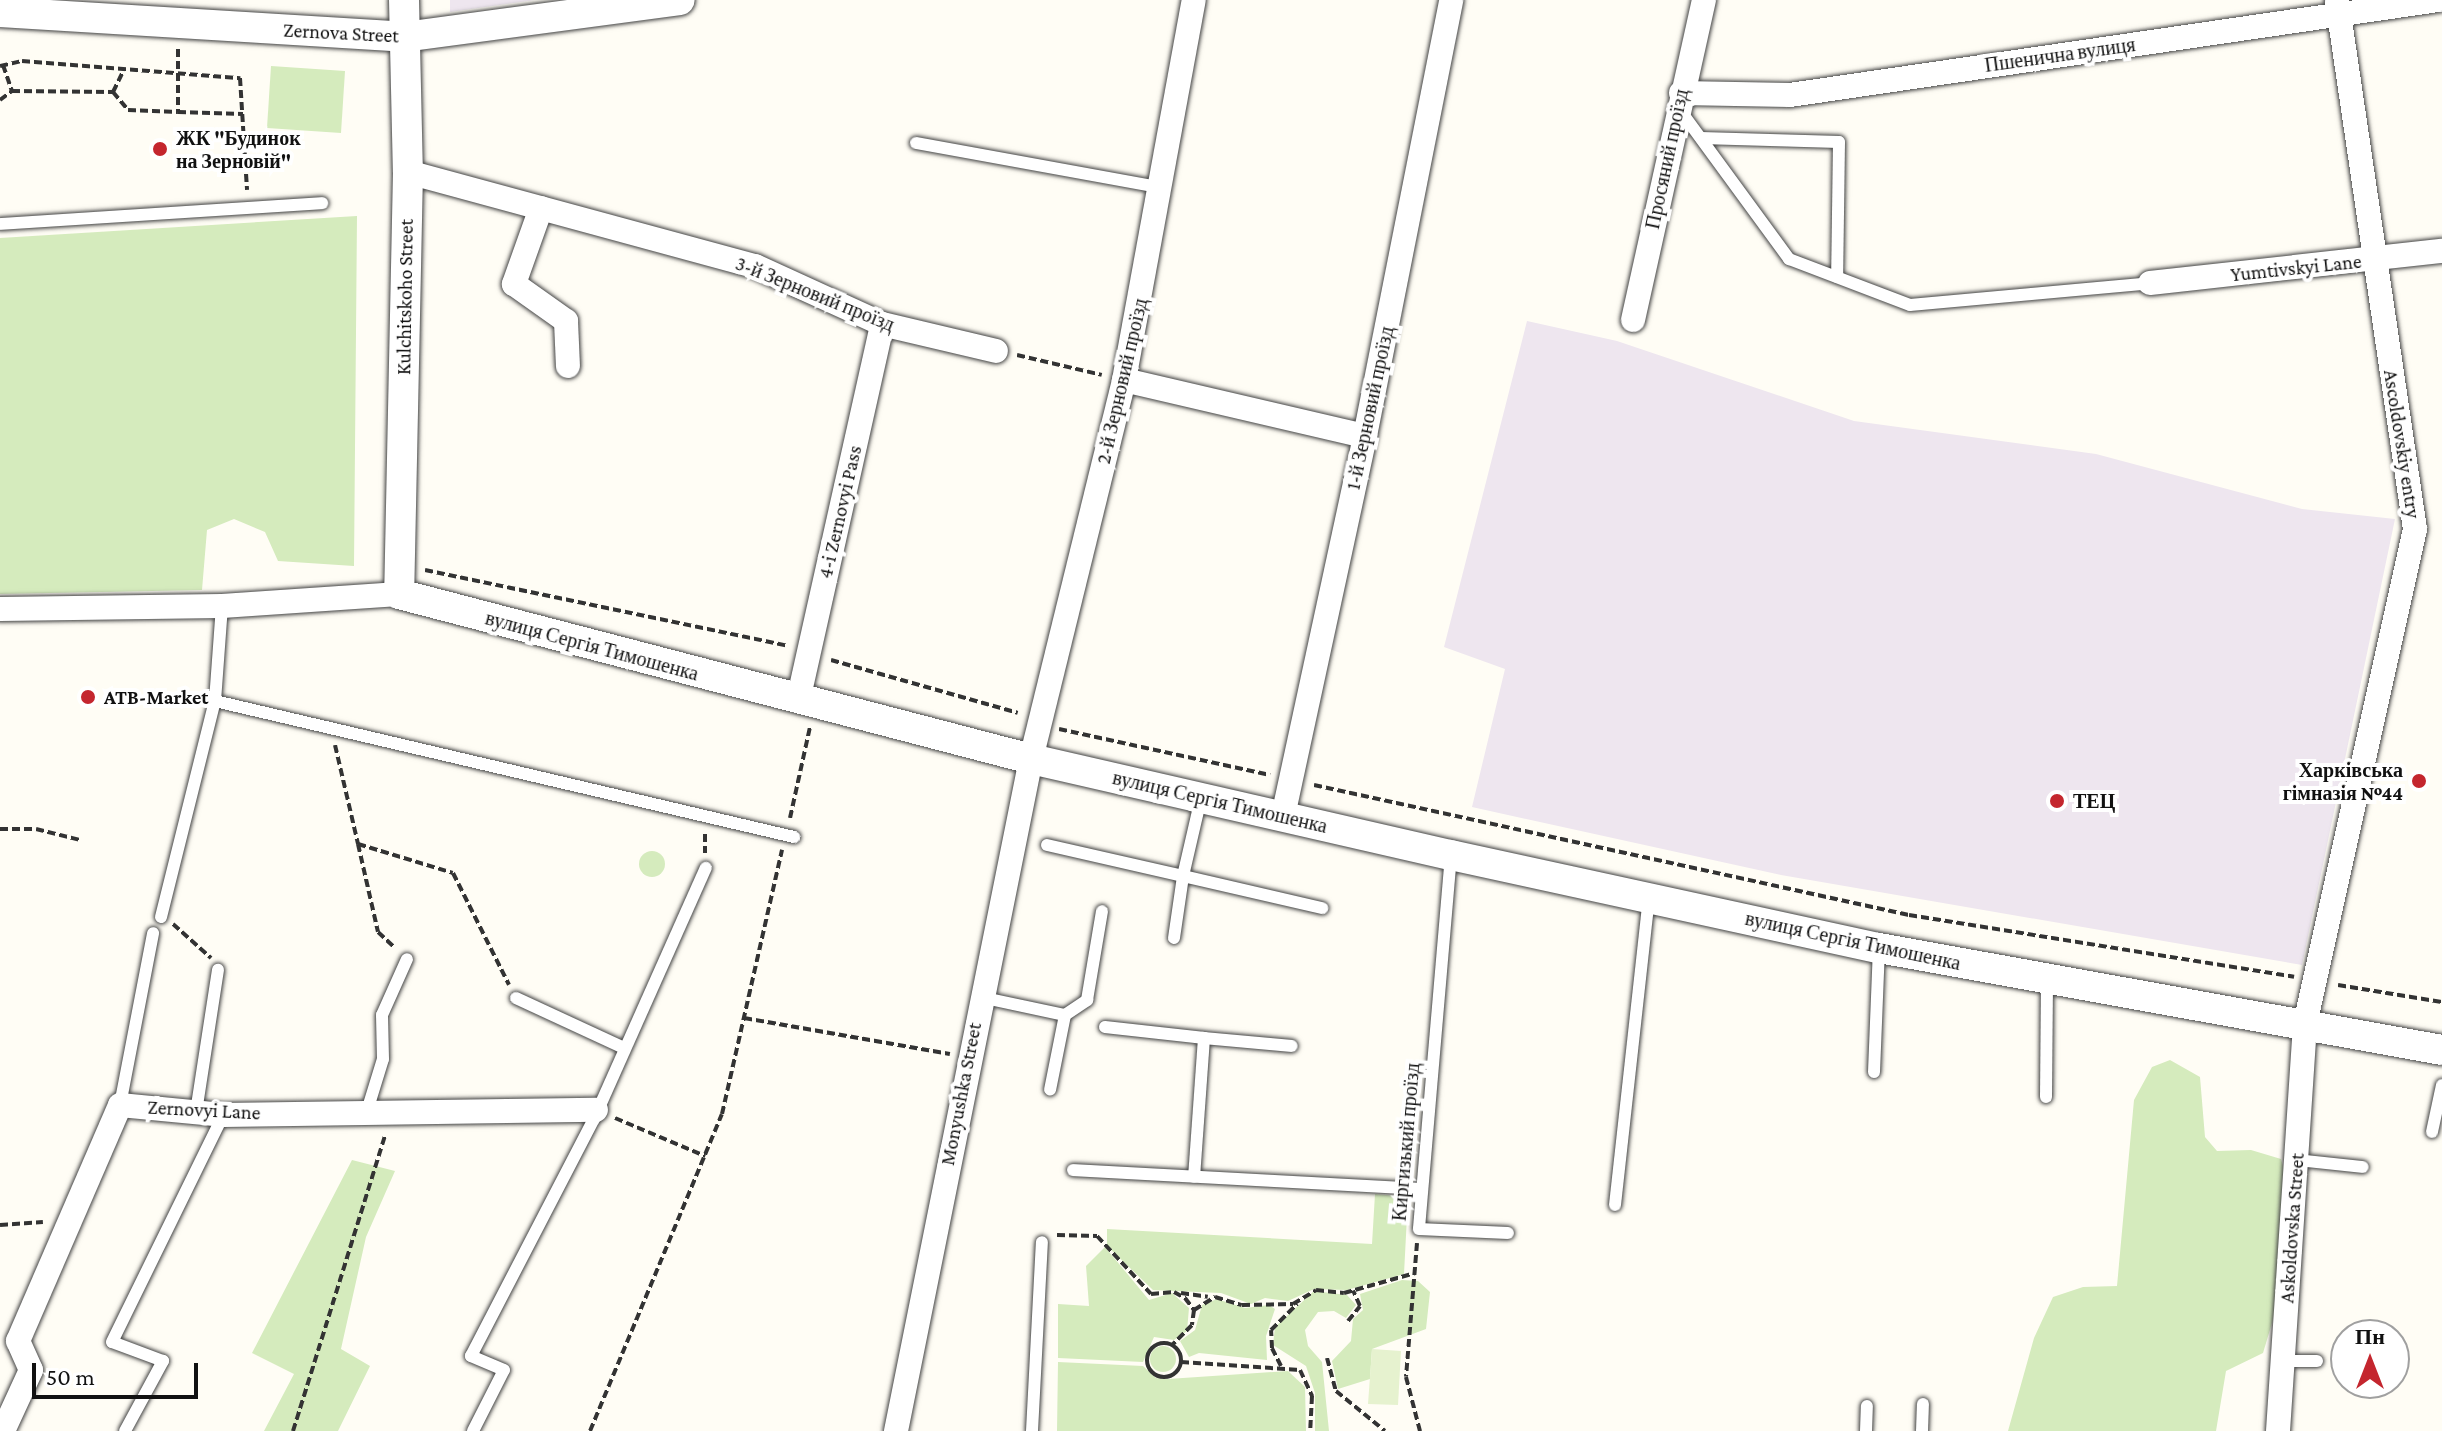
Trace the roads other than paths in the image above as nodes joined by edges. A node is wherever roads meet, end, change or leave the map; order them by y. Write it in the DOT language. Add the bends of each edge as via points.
graph roads {
  1 [pos="404,0"];
  2 [pos="680,0"];
  3 [pos="1194,0"];
  4 [pos="1451,0"];
  5 [pos="1704,0"];
  6 [pos="2438,0"];
  7 [pos="2338,7"];
  8 [pos="87,9"];
  9 [pos="0,12"];
  10 [pos="404,37"];
  11 [pos="1679,100"];
  12 [pos="1701,138"];
  13 [pos="916,143"];
  14 [pos="408,172"];
  15 [pos="1164,188"];
  16 [pos="322,203"];
  17 [pos="541,208"];
  18 [pos="0,224"];
  19 [pos="2442,251"];
  20 [pos="2373,260"];
  21 [pos="1837,277"];
  22 [pos="2150,283"];
  23 [pos="1633,320"];
  24 [pos="882,324"];
  25 [pos="996,351"];
  26 [pos="568,366"];
  27 [pos="1124,380"];
  28 [pos="1365,436"];
  29 [pos="399,580"];
  30 [pos="222,606"];
  31 [pos="0,609"];
  32 [pos="215,701"];
  33 [pos="804,714"];
  34 [pos="1031,759"];
  35 [pos="1201,798"];
  36 [pos="1283,816"];
  37 [pos="790,836"];
  38 [pos="1047,845"];
  39 [pos="1451,855"];
  40 [pos="706,868"];
  41 [pos="1183,876"];
  42 [pos="1649,897"];
  43 [pos="1322,908"];
  44 [pos="1102,911"];
  45 [pos="161,917"];
  46 [pos="153,933"];
  47 [pos="1174,938"];
  48 [pos="1879,948"];
  49 [pos="407,959"];
  50 [pos="218,970"];
  51 [pos="2047,981"];
  52 [pos="980,997"];
  53 [pos="516,998"];
  54 [pos="1065,1015"];
  55 [pos="2305,1024"];
  56 [pos="1105,1027"];
  57 [pos="1204,1038"];
  58 [pos="1292,1046"];
  59 [pos="624,1048"];
  60 [pos="2442,1050"];
  61 [pos="1874,1072"];
  62 [pos="2442,1085"];
  63 [pos="1050,1090"];
  64 [pos="2046,1097"];
  65 [pos="120,1105"];
  66 [pos="596,1110"];
  67 [pos="367,1111"];
  68 [pos="196,1112"];
  69 [pos="223,1115"];
  70 [pos="2432,1132"];
  71 [pos="2297,1160"];
  72 [pos="2363,1167"];
  73 [pos="1073,1170"];
  74 [pos="1194,1177"];
  75 [pos="1420,1189"];
  76 [pos="1615,1205"];
  77 [pos="1508,1233"];
  78 [pos="1042,1242"];
  79 [pos="2282,1361"];
  80 [pos="2317,1361"];
  81 [pos="1923,1404"];
  82 [pos="1867,1406"];
  83 [pos="3,1431"];
  84 [pos="125,1431"];
  85 [pos="473,1431"];
  86 [pos="896,1431"];
  87 [pos="1032,1431"];
  88 [pos="1866,1431"];
  89 [pos="1922,1431"];
  90 [pos="2278,1431"];
  1 -- 10 [label="street, Kulchitskoho Street"];
  2 -- 10 [label="street, Zernova Street"];
  3 -- 15 [label="street, 2-й Зерновий проїзд"];
  4 -- 28 [label="street, 1-й Зерновий проїзд"];
  5 -- 11 [label="street, Просяний проїзд"];
  6 -- 7 [label="street, Пшенична вулиця"];
  7 -- 11 [label="street, Пшенична вулиця" via="1790,95"];
  7 -- 20 [label="street, Ascoldovskiy entry"];
  8 -- 9 [label="street, Zernova Street"];
  8 -- 10 [label="street, Zernova Street"];
  10 -- 14 [label="street, Kulchitskoho Street"];
  11 -- 12 [label="lane"];
  11 -- 23 [label="street, Просяний проїзд"];
  12 -- 21 [label="lane" via="1789,259"];
  12 -- 21 [label="lane" via="1839,142"];
  13 -- 15 [label="lane"];
  14 -- 17 [label="street, 3-й Зерновий проїзд"];
  14 -- 29 [label="street, Kulchitskoho Street"];
  15 -- 27 [label="street, 2-й Зерновий проїзд"];
  16 -- 18 [label="lane"];
  17 -- 24 [label="street, 3-й Зерновий проїзд" via="755,266"];
  17 -- 26 [label="street" via="514,284 566,321"];
  19 -- 20 [label="street, Yumtivskyi Lane"];
  20 -- 22 [label="street, Yumtivskyi Lane"];
  20 -- 55 [label="street, Ascoldovskiy entry" via="2415,529"];
  21 -- 22 [label="lane" via="1910,305"];
  24 -- 25 [label="street, 3-й Зерновий проїзд"];
  24 -- 33 [label="street, 4-i Zernovyi Pass" via="808,654"];
  27 -- 28 [label="street"];
  27 -- 34 [label="street, 2-й Зерновий проїзд"];
  28 -- 36 [label="street, 1-й Зерновий проїзд"];
  29 -- 30 [label="street, вулиця Сергія Тимошенка"];
  29 -- 33 [label="street, вулиця Сергія Тимошенка"];
  30 -- 31 [label="street, вулиця Сергія Тимошенка"];
  30 -- 32 [label="lane"];
  32 -- 37 [label="lane"];
  32 -- 45 [label="lane"];
  33 -- 34 [label="street, вулиця Сергія Тимошенка"];
  34 -- 35 [label="street, вулиця Сергія Тимошенка"];
  34 -- 52 [label="street, Monyushka Street"];
  35 -- 36 [label="street, вулиця Сергія Тимошенка"];
  35 -- 41 [label="lane"];
  36 -- 39 [label="street, вулиця Сергія Тимошенка"];
  38 -- 41 [label="lane"];
  39 -- 42 [label="street, вулиця Сергія Тимошенка"];
  39 -- 75 [label="lane, Киргизький проїзд"];
  40 -- 59 [label="lane"];
  41 -- 43 [label="lane"];
  41 -- 47 [label="lane"];
  42 -- 48 [label="street, вулиця Сергія Тимошенка"];
  42 -- 76 [label="lane"];
  44 -- 54 [label="lane" via="1087,1000"];
  46 -- 65 [label="lane"];
  48 -- 51 [label="street, вулиця Сергія Тимошенка"];
  48 -- 61 [label="lane"];
  49 -- 67 [label="lane" via="382,1015 383,1059"];
  50 -- 68 [label="lane"];
  51 -- 55 [label="street, вулиця Сергія Тимошенка"];
  51 -- 64 [label="lane"];
  52 -- 54 [label="lane"];
  52 -- 86 [label="street, Monyushka Street"];
  53 -- 59 [label="lane"];
  54 -- 63 [label="lane"];
  55 -- 60 [label="street, вулиця Сергія Тимошенка"];
  55 -- 71 [label="street, Askoldovska Street"];
  56 -- 57 [label="lane"];
  57 -- 58 [label="lane"];
  57 -- 74 [label="lane"];
  59 -- 66 [label="lane"];
  62 -- 70 [label="lane"];
  65 -- 68 [label="street, Zernovyi Lane"];
  65 -- 83 [label="street, Zernovyi Lane" via="18,1341 31,1370"];
  66 -- 67 [label="street, Zernovyi Lane"];
  66 -- 85 [label="lane" via="471,1356 504,1370"];
  67 -- 69 [label="street, Zernovyi Lane"];
  68 -- 69 [label="street, Zernovyi Lane"];
  69 -- 84 [label="lane" via="112,1342 163,1361"];
  71 -- 72 [label="lane"];
  71 -- 79 [label="street, Askoldovska Street"];
  73 -- 74 [label="lane"];
  74 -- 75 [label="lane"];
  75 -- 77 [label="lane, Киргизький проїзд" via="1419,1229"];
  78 -- 87 [label="lane"];
  79 -- 80 [label="lane"];
  79 -- 90 [label="street, Askoldovska Street"];
  81 -- 89 [label="lane"];
  82 -- 88 [label="lane"];
}
